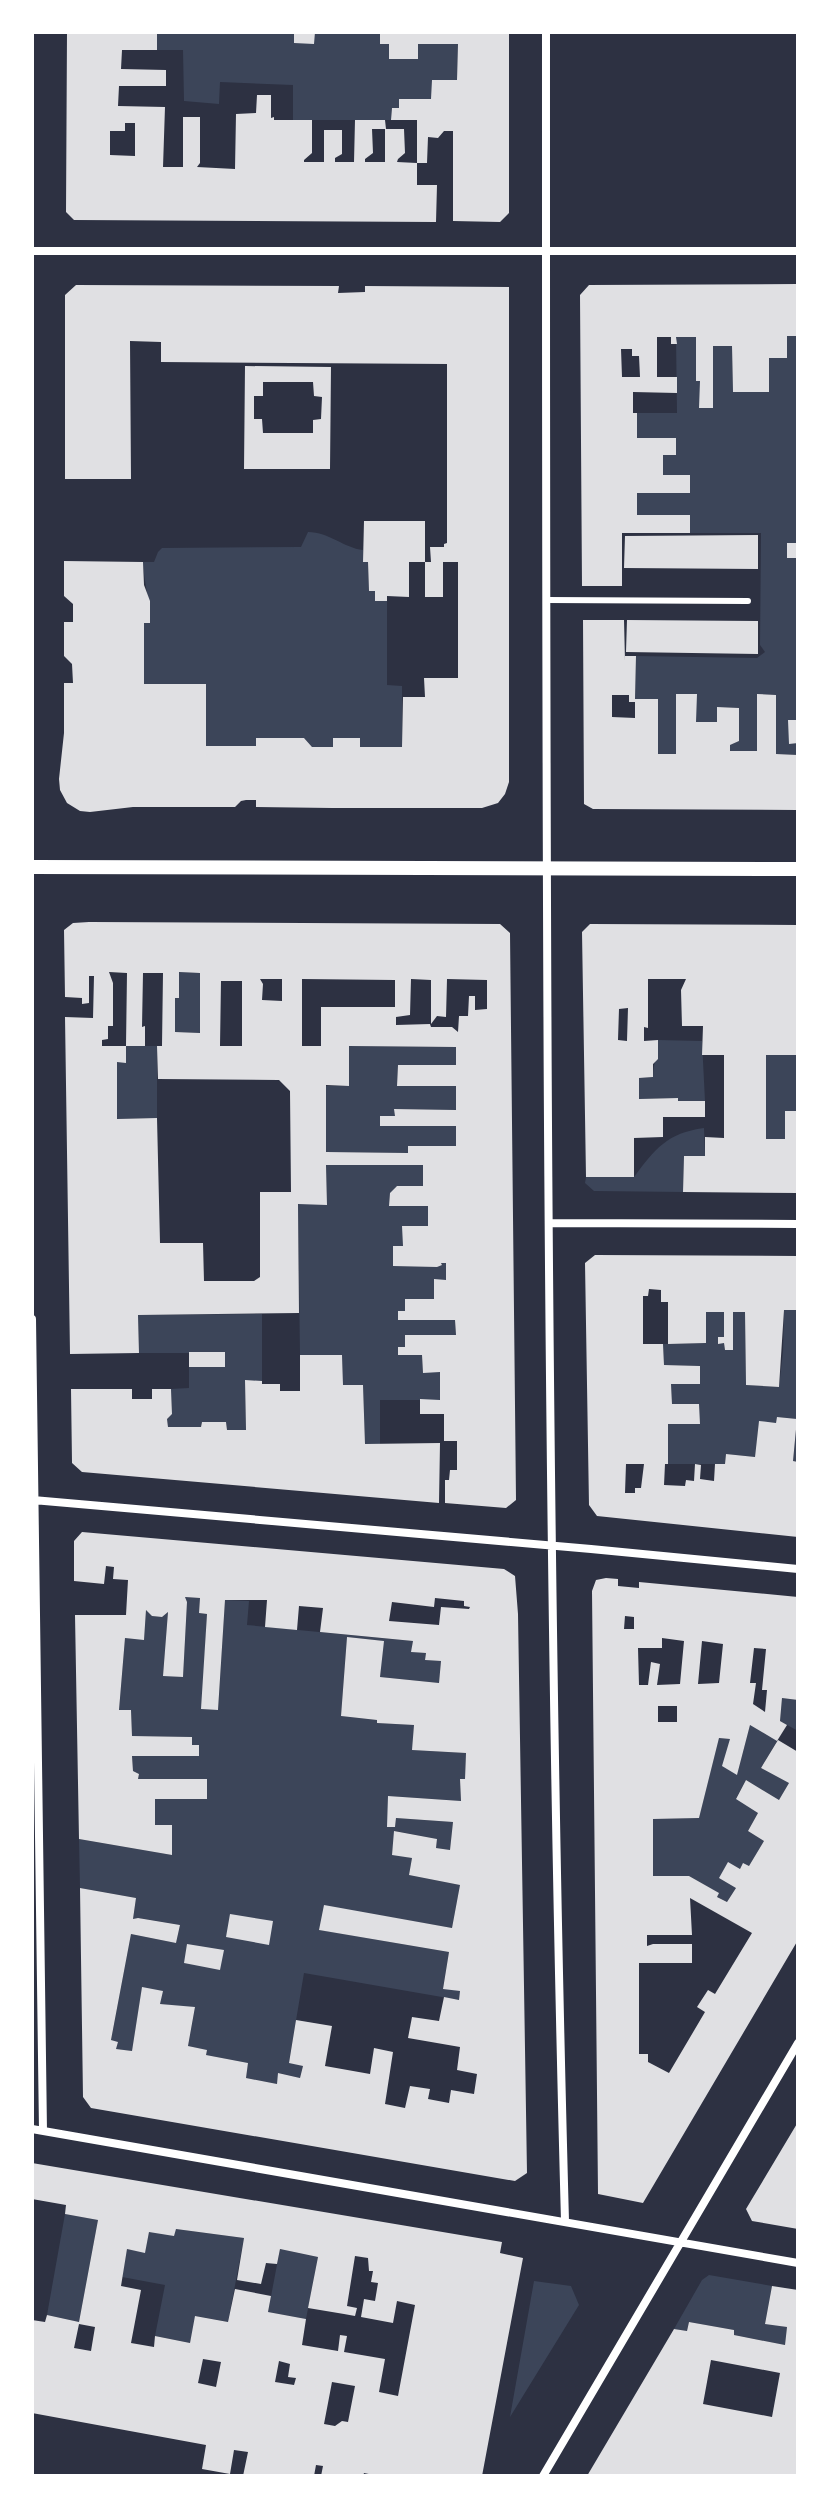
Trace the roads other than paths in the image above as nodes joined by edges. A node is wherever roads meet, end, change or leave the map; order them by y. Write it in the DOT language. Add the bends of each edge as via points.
graph roads {
  1 [pos="546,32"];
  2 [pos="32,251"];
  3 [pos="798,251"];
  4 [pos="546,252"];
  5 [pos="546,600"];
  6 [pos="748,601"];
  7 [pos="32,867"];
  8 [pos="546,868"];
  9 [pos="798,869"];
  10 [pos="549,1223"];
  11 [pos="798,1224"];
  12 [pos="32,1319"];
  13 [pos="33,1500"];
  14 [pos="551,1546"];
  15 [pos="798,1569"];
  16 [pos="798,2043"];
  17 [pos="32,2129"];
  18 [pos="43,2131"];
  19 [pos="565,2221"];
  20 [pos="680,2241"];
  21 [pos="798,2263"];
  22 [pos="543,2476"];
  1 -- 4 [label="street"];
  2 -- 4 [label="street"];
  3 -- 4 [label="street"];
  4 -- 5 [label="street"];
  5 -- 6 [label="lane"];
  5 -- 8 [label="street"];
  7 -- 8 [label="street"];
  8 -- 9 [label="street"];
  8 -- 10 [label="street"];
  10 -- 11 [label="street"];
  10 -- 14 [label="street"];
  12 -- 13 [label="street"];
  13 -- 14 [label="street"];
  13 -- 18 [label="street"];
  14 -- 15 [label="street"];
  14 -- 19 [label="street"];
  16 -- 20 [label="street"];
  17 -- 18 [label="street"];
  18 -- 19 [label="street"];
  19 -- 20 [label="street"];
  20 -- 21 [label="street"];
  20 -- 22 [label="street"];
}
